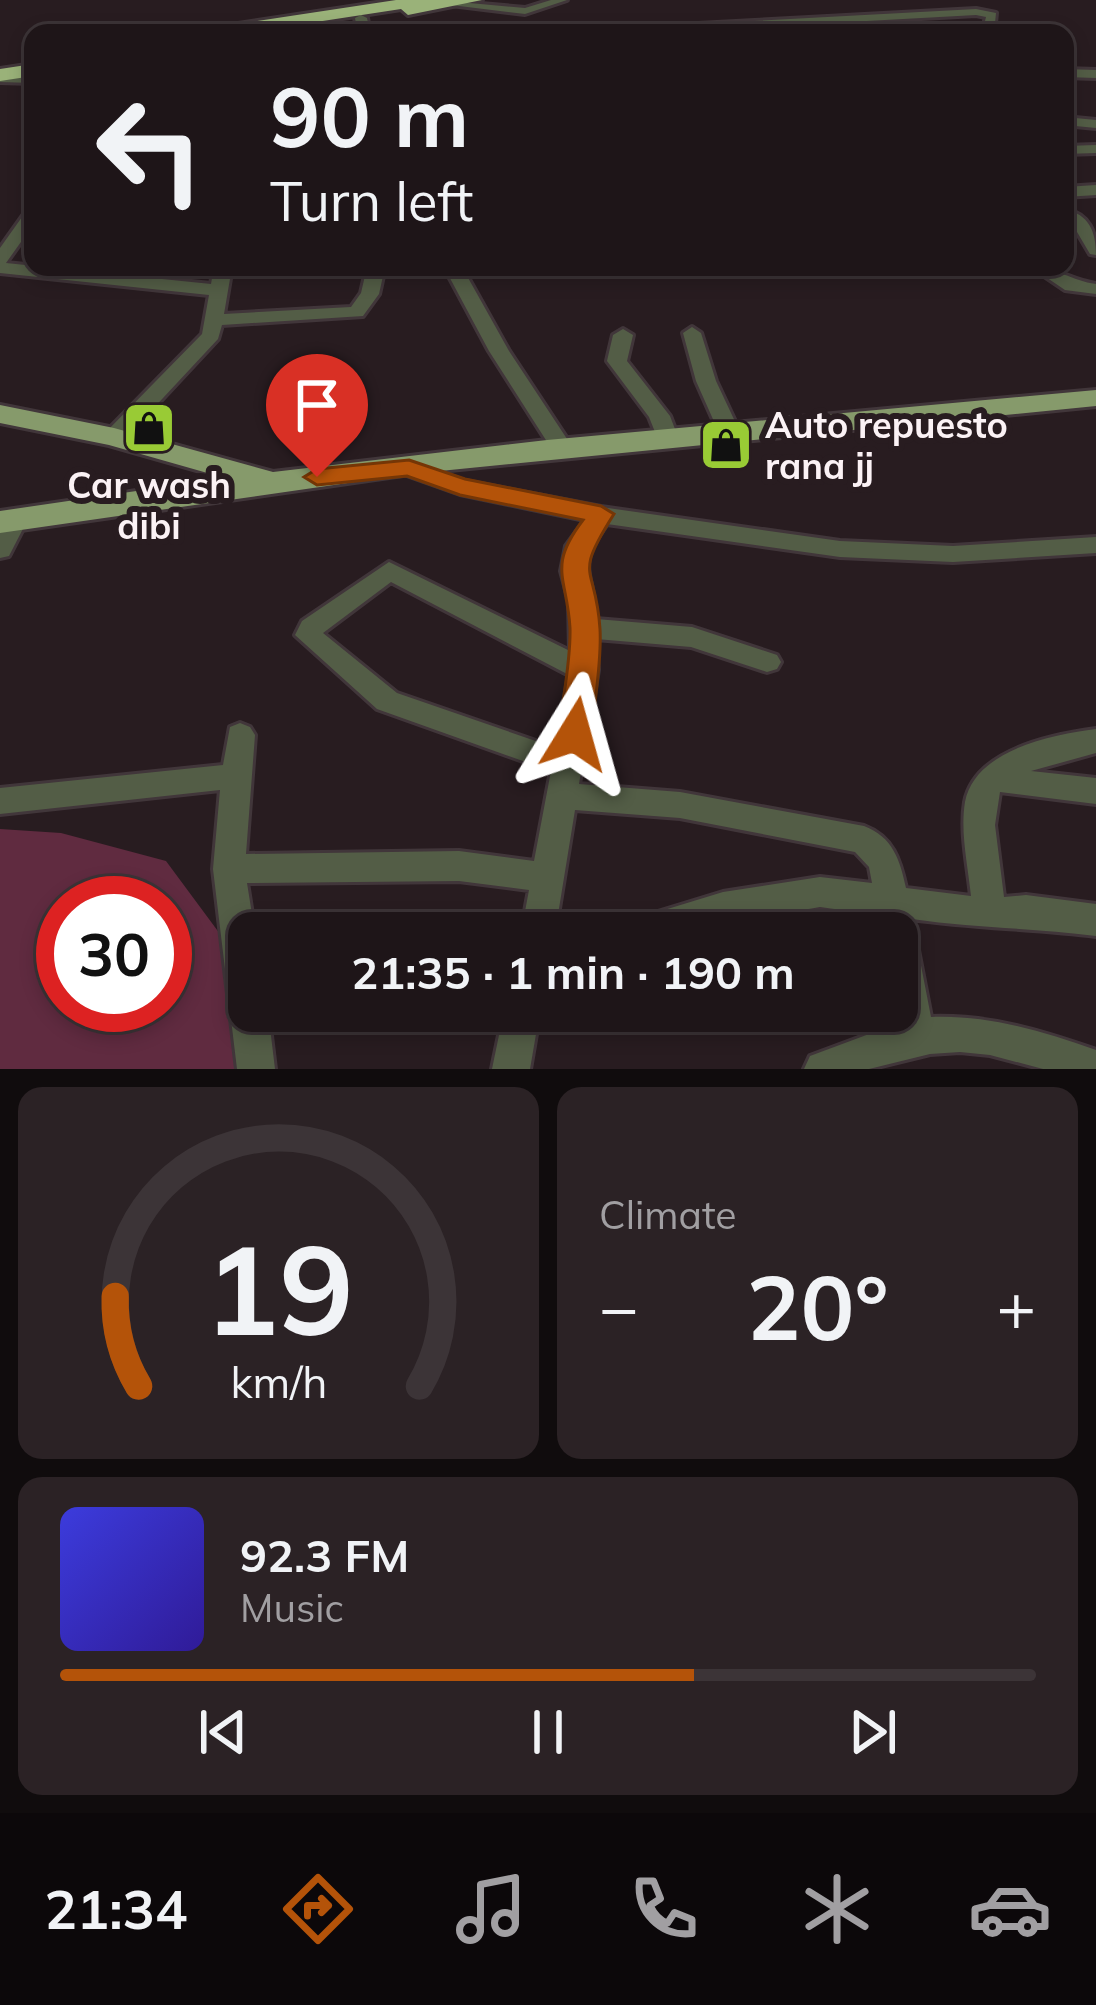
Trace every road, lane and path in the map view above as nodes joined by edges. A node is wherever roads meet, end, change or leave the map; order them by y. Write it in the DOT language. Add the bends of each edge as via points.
graph roads {
  1 [pos="428,0"];
  2 [pos="475,0"];
  3 [pos="562,0"];
  4 [pos="448,4"];
  5 [pos="884,15"];
  6 [pos="271,24"];
  7 [pos="367,24"];
  8 [pos="766,24"];
  9 [pos="866,24"];
  10 [pos="992,24"];
  11 [pos="1090,228"];
  12 [pos="24,230"];
  13 [pos="1096,250"];
  14 [pos="0,264"];
  15 [pos="137,276"];
  16 [pos="220,276"];
  17 [pos="374,276"];
  18 [pos="462,276"];
  19 [pos="1055,276"];
  20 [pos="1096,289"];
  21 [pos="216,290"];
  22 [pos="214,320"];
  23 [pos="692,333"];
  24 [pos="623,334"];
  25 [pos="1096,398"];
  26 [pos="0,414"];
  27 [pos="728,430"];
  28 [pos="667,436"];
  29 [pos="115,437"];
  30 [pos="562,448"];
  31 [pos="409,468"];
  32 [pos="271,482"];
  33 [pos="601,514"];
  34 [pos="8,521"];
  35 [pos="1096,545"];
  36 [pos="0,550"];
  37 [pos="585,628"];
  38 [pos="766,662"];
  39 [pos="584,670"];
  40 [pos="240,735"];
  41 [pos="1096,741"];
  42 [pos="234,776"];
  43 [pos="990,778"];
  44 [pos="567,781"];
  45 [pos="1096,791"];
  46 [pos="0,801"];
  47 [pos="229,868"];
  48 [pos="548,878"];
  49 [pos="893,898"];
  50 [pos="236,912"];
  51 [pos="542,912"];
  52 [pos="709,912"];
  53 [pos="989,914"];
  54 [pos="1096,920"];
  55 [pos="252,1032"];
  56 [pos="518,1032"];
  57 [pos="917,1038"];
  58 [pos="256,1069"];
  59 [pos="511,1069"];
  60 [pos="823,1069"];
  61 [pos="1096,1069"];
  1 -- 6 [label="highway"];
  2 -- 4 [label="highway"];
  3 -- 4 [label="street" via="524,10"];
  4 -- 7 [label="highway"];
  5 -- 8 [label="street"];
  5 -- 9 [label="street"];
  5 -- 10 [label="street" via="986,13"];
  11 -- 13 [label="street"];
  12 -- 14 [label="street"];
  15 -- 21 [label="street"];
  16 -- 21 [label="street"];
  17 -- 22 [label="street" via="356,312"];
  18 -- 30 [label="street"];
  19 -- 20 [label="street"];
  21 -- 22 [label="street"];
  22 -- 29 [label="street" via="174,380"];
  23 -- 27 [label="street"];
  24 -- 28 [label="street" via="617,361"];
  25 -- 27 [label="main road"];
  26 -- 29 [label="main road"];
  27 -- 28 [label="main road"];
  28 -- 30 [label="main road"];
  29 -- 32 [label="main road"];
  30 -- 31 [label="main road"];
  31 -- 32 [label="main road"];
  31 -- 33 [label="street" via="460,487"];
  32 -- 34 [label="main road"];
  33 -- 35 [label="street" via="840,549 952,554"];
  33 -- 37 [label="street" via="578,546 573,571"];
  34 -- 36 [label="street"];
  37 -- 38 [label="street" via="692,637"];
  37 -- 39 [label="street"];
  39 -- 44 [label="street"];
  39 -- 44 [label="street" via="389,571 308,632 398,707"];
  40 -- 42 [label="street"];
  41 -- 43 [label="street" via="1061,745"];
  42 -- 46 [label="street"];
  42 -- 47 [label="street"];
  43 -- 45 [label="street"];
  43 -- 53 [label="street" via="981,797"];
  44 -- 48 [label="street"];
  44 -- 49 [label="street" via="864,840 884,860"];
  47 -- 48 [label="street" via="459,866"];
  47 -- 50 [label="street"];
  48 -- 51 [label="street"];
  49 -- 52 [label="street" via="820,892"];
  49 -- 53 [label="street"];
  49 -- 57 [label="street"];
  53 -- 54 [label="street"];
  55 -- 58 [label="street"];
  56 -- 59 [label="street"];
  57 -- 60 [label="street"];
  57 -- 61 [label="street" via="981,1033"];
}
